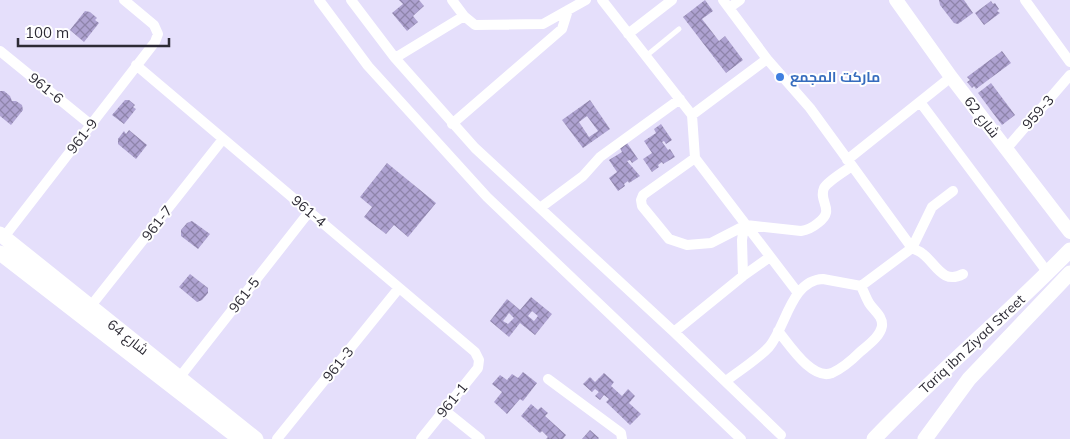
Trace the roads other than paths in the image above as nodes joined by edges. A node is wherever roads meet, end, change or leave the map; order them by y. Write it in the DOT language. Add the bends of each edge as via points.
graph roads {
  1 [pos="124,0"];
  2 [pos="319,0"];
  3 [pos="351,0"];
  4 [pos="452,0"];
  5 [pos="586,0"];
  6 [pos="602,0"];
  7 [pos="672,0"];
  8 [pos="740,0"];
  9 [pos="896,0"];
  10 [pos="1025,0"];
  11 [pos="726,4"];
  12 [pos="568,10"];
  13 [pos="464,16"];
  14 [pos="679,29"];
  15 [pos="628,34"];
  16 [pos="0,51"];
  17 [pos="646,56"];
  18 [pos="395,58"];
  19 [pos="766,59"];
  20 [pos="1070,62"];
  21 [pos="136,65"];
  22 [pos="1070,75"];
  23 [pos="952,78"];
  24 [pos="680,100"];
  25 [pos="920,102"];
  26 [pos="692,115"];
  27 [pos="452,124"];
  28 [pos="91,125"];
  29 [pos="223,139"];
  30 [pos="1007,148"];
  31 [pos="695,158"];
  32 [pos="849,163"];
  33 [pos="953,191"];
  34 [pos="540,208"];
  35 [pos="309,212"];
  36 [pos="745,225"];
  37 [pos="1070,232"];
  38 [pos="2,236"];
  39 [pos="912,248"];
  40 [pos="1070,250"];
  41 [pos="0,253"];
  42 [pos="770,257"];
  43 [pos="1048,273"];
  44 [pos="1070,273"];
  45 [pos="963,274"];
  46 [pos="743,276"];
  47 [pos="861,286"];
  48 [pos="399,288"];
  49 [pos="798,293"];
  50 [pos="90,307"];
  51 [pos="778,331"];
  52 [pos="674,332"];
  53 [pos="969,348"];
  54 [pos="479,360"];
  55 [pos="179,378"];
  56 [pos="548,379"];
  57 [pos="969,379"];
  58 [pos="726,381"];
  59 [pos="444,410"];
  60 [pos="781,435"];
  61 [pos="240,439"];
  62 [pos="256,439"];
  63 [pos="277,439"];
  64 [pos="420,439"];
  65 [pos="480,439"];
  66 [pos="622,439"];
  67 [pos="741,439"];
  68 [pos="874,439"];
  69 [pos="884,439"];
  70 [pos="913,439"];
  71 [pos="925,439"];
  1 -- 21 [label="street, 961-9" via="154,25 158,34"];
  2 -- 67 [label="street" via="368,66 487,197"];
  3 -- 18 [label="street"];
  4 -- 13 [label="street"];
  5 -- 12 [label="street"];
  6 -- 15 [label="street"];
  7 -- 15 [label="street"];
  8 -- 11 [label="street"];
  9 -- 23 [label="street, شارع 62"];
  10 -- 20 [label="street"];
  11 -- 19 [label="street"];
  12 -- 13 [label="street" via="543,24 475,24"];
  12 -- 27 [label="street" via="562,29"];
  13 -- 18 [label="street"];
  14 -- 17 [label="lane"];
  15 -- 17 [label="street"];
  16 -- 28 [label="street, 961-6"];
  17 -- 24 [label="street"];
  18 -- 27 [label="street"];
  19 -- 26 [label="street"];
  19 -- 32 [label="street" via="810,108"];
  21 -- 28 [label="street, 961-9"];
  21 -- 29 [label="street, 961-4"];
  22 -- 30 [label="street, 959-3"];
  23 -- 25 [label="street"];
  23 -- 30 [label="street, شارع 62"];
  24 -- 26 [label="street"];
  24 -- 34 [label="street" via="600,157 583,176"];
  25 -- 32 [label="street"];
  25 -- 43 [label="street"];
  26 -- 31 [label="street"];
  27 -- 34 [label="street"];
  28 -- 38 [label="street, 961-9"];
  29 -- 35 [label="street, 961-4"];
  29 -- 50 [label="street, 961-7"];
  30 -- 37 [label="street, شارع 62"];
  31 -- 36 [label="street"];
  31 -- 36 [label="street" via="643,195 642,206 668,239 687,245 711,243"];
  32 -- 36 [label="street" via="825,186 823,194 827,210 824,218 810,229 801,231"];
  32 -- 39 [label="street"];
  33 -- 39 [label="street" via="932,207"];
  34 -- 52 [label="street"];
  35 -- 48 [label="street, 961-4"];
  35 -- 55 [label="street, 961-5"];
  36 -- 42 [label="street"];
  36 -- 46 [label="street"];
  38 -- 50 [label="main road, شارع 64"];
  39 -- 45 [label="street" via="922,252 940,273 950,277"];
  39 -- 47 [label="street"];
  40 -- 43 [label="main road, Tariq ibn Ziyad Street"];
  41 -- 61 [label="main road, شارع 64"];
  42 -- 46 [label="street"];
  42 -- 49 [label="street"];
  43 -- 53 [label="main road, Tariq ibn Ziyad Street"];
  44 -- 57 [label="main road, Tariq ibn Ziyad Street"];
  46 -- 52 [label="street"];
  47 -- 49 [label="street" via="823,278 810,282"];
  47 -- 51 [label="street" via="880,316 881,328 877,337 833,373 820,373 805,364"];
  48 -- 54 [label="street, 961-4" via="475,352"];
  48 -- 63 [label="street, 961-3"];
  49 -- 51 [label="street"];
  50 -- 55 [label="main road, شارع 64"];
  51 -- 58 [label="street" via="770,346"];
  52 -- 58 [label="street"];
  53 -- 68 [label="main road, Tariq ibn Ziyad Street"];
  53 -- 69 [label="main road"];
  54 -- 59 [label="street, 961-1" via="478,368"];
  55 -- 62 [label="main road, شارع 64"];
  56 -- 66 [label="street" via="621,433"];
  57 -- 70 [label="main road"];
  57 -- 71 [label="main road, Tariq ibn Ziyad Street"];
  58 -- 60 [label="street"];
  59 -- 64 [label="street, 961-1"];
  59 -- 65 [label="street"];
}
